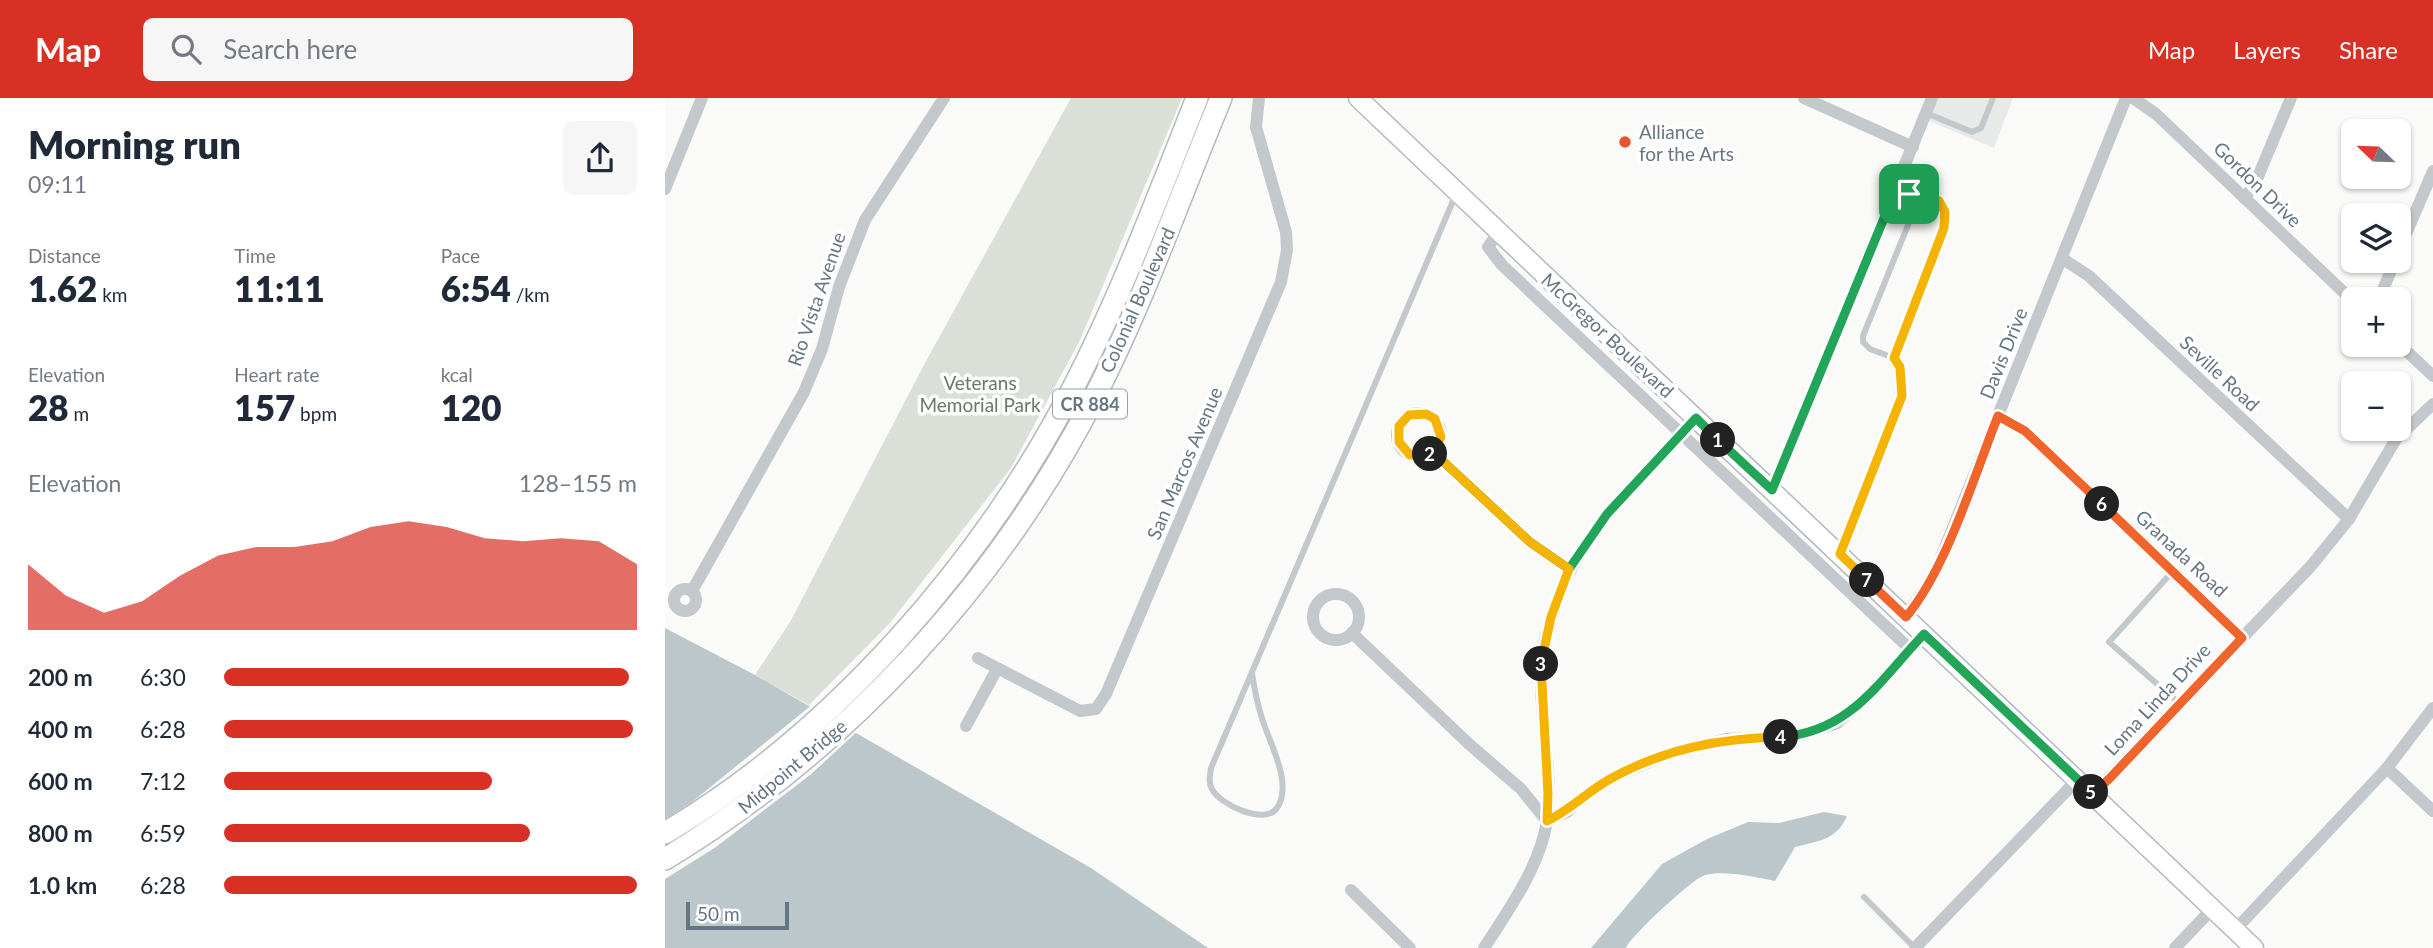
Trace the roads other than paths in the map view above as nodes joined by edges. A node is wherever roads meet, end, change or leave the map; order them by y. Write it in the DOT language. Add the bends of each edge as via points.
graph roads {
  1 [pos="702,98"];
  2 [pos="943,98"];
  3 [pos="1259,98"];
  4 [pos="1357,98"];
  5 [pos="1804,98"];
  6 [pos="1931,98"];
  7 [pos="1993,98"];
  8 [pos="2126,98"];
  9 [pos="2133,98"];
  10 [pos="2291,98"];
  11 [pos="1195,103"];
  12 [pos="1217,107"];
  13 [pos="1926,113"];
  14 [pos="1913,147"];
  15 [pos="2433,171"];
  16 [pos="665,189"];
  17 [pos="1896,189"];
  18 [pos="1457,192"];
  19 [pos="1919,198"];
  20 [pos="2244,198"];
  21 [pos="2411,222"];
  22 [pos="1499,232"];
  23 [pos="2063,259"];
  24 [pos="2341,290"];
  25 [pos="2411,355"];
  26 [pos="1894,358"];
  27 [pos="2433,376"];
  28 [pos="2433,404"];
  29 [pos="1998,416"];
  30 [pos="1696,418"];
  31 [pos="1682,433"];
  32 [pos="1433,452"];
  33 [pos="1772,490"];
  34 [pos="2349,519"];
  35 [pos="1840,554"];
  36 [pos="1569,569"];
  37 [pos="2173,570"];
  38 [pos="692,591"];
  39 [pos="1906,617"];
  40 [pos="1352,633"];
  41 [pos="1924,634"];
  42 [pos="2242,638"];
  43 [pos="891,645"];
  44 [pos="1910,649"];
  45 [pos="978,658"];
  46 [pos="909,660"];
  47 [pos="997,669"];
  48 [pos="1252,673"];
  49 [pos="2180,704"];
  50 [pos="2433,708"];
  51 [pos="965,726"];
  52 [pos="2387,768"];
  53 [pos="2078,779"];
  54 [pos="2093,794"];
  55 [pos="2433,811"];
  56 [pos="1547,821"];
  57 [pos="665,833"];
  58 [pos="665,859"];
  59 [pos="1351,890"];
  60 [pos="1864,897"];
  61 [pos="2213,908"];
  62 [pos="2235,930"];
  63 [pos="1410,948"];
  64 [pos="1483,948"];
  65 [pos="1915,948"];
  66 [pos="2175,948"];
  67 [pos="2254,948"];
  1 -- 16 [label="street"];
  2 -- 38 [label="street, Rio Vista Avenue" via="865,220 804,392"];
  3 -- 47 [label="street, San Marcos Avenue" via="1256,127 1286,233 1283,274 1106,694 1095,709 1080,711"];
  4 -- 18 [label="main road, McGregor Boulevard"];
  5 -- 14 [label="street"];
  6 -- 13 [label="street"];
  7 -- 13 [label="lane" via="1981,128 1972,132"];
  8 -- 23 [label="street, Davis Drive"];
  9 -- 20 [label="street, Gordon Drive" via="2156,114"];
  10 -- 20 [label="street" via="2254,186"];
  11 -- 43 [label="highway, Colonial Boulevard / CR 884" via="1130,263 1071,391 1034,457 978,540"];
  12 -- 46 [label="highway, Colonial Boulevard / CR 884" via="1124,336 1064,451 1001,547"];
  13 -- 14 [label="street"];
  14 -- 17 [label="street"];
  15 -- 21 [label="street"];
  17 -- 19 [label="lane"];
  17 -- 33 [label="street"];
  18 -- 22 [label="main road, McGregor Boulevard"];
  18 -- 48 [label="lane"];
  19 -- 26 [label="lane" via="1939,201 1945,212 1944,228"];
  19 -- 26 [label="lane" via="1863,336 1870,349"];
  20 -- 24 [label="street, Gordon Drive"];
  22 -- 30 [label="main road, McGregor Boulevard"];
  22 -- 31 [label="street" via="1488,247 1502,265"];
  23 -- 29 [label="street, Davis Drive"];
  23 -- 34 [label="street, Seville Road" via="2089,276"];
  25 -- 27 [label="street"];
  26 -- 35 [label="lane" via="1900,367 1902,396"];
  28 -- 34 [label="street, Loma Linda Drive" via="2396,439"];
  29 -- 37 [label="street, Granada Road" via="2025,431"];
  29 -- 39 [label="street, Davis Drive" via="1933,577"];
  30 -- 31 [label="street"];
  30 -- 33 [label="main road, McGregor Boulevard"];
  31 -- 36 [label="street" via="1607,514"];
  31 -- 44 [label="street"];
  32 -- 36 [label="street" via="1530,542"];
  33 -- 35 [label="main road, McGregor Boulevard"];
  34 -- 42 [label="street, Loma Linda Drive"];
  35 -- 39 [label="main road, McGregor Boulevard"];
  36 -- 56 [label="street" via="1548,626 1540,669"];
  37 -- 42 [label="street, Granada Road"];
  37 -- 49 [label="lane" via="2109,642"];
  39 -- 41 [label="main road, McGregor Boulevard"];
  40 -- 56 [label="street" via="1521,789"];
  41 -- 44 [label="street"];
  41 -- 53 [label="main road, McGregor Boulevard"];
  42 -- 49 [label="street, Loma Linda Drive"];
  43 -- 57 [label="highway, Midpoint Bridge / CR 884" via="784,746"];
  44 -- 56 [label="street" via="1837,723 1802,735 1725,739 1665,755 1610,779 1567,812"];
  45 -- 47 [label="street, San Marcos Avenue"];
  46 -- 58 [label="highway, Midpoint Bridge / CR 884" via="773,785"];
  47 -- 51 [label="street"];
  48 -- 48 [label="lane" via="1209,780 1217,797 1259,816 1273,813 1282,784"];
  49 -- 54 [label="street, Loma Linda Drive"];
  50 -- 52 [label="street"];
  52 -- 55 [label="street"];
  52 -- 62 [label="street"];
  53 -- 54 [label="main road, McGregor Boulevard"];
  53 -- 65 [label="street"];
  54 -- 61 [label="main road, McGregor Boulevard"];
  56 -- 64 [label="street" via="1538,855"];
  59 -- 63 [label="street"];
  60 -- 65 [label="lane"];
  61 -- 62 [label="main road, McGregor Boulevard"];
  61 -- 66 [label="street"];
  62 -- 67 [label="main road, McGregor Boulevard"];
}
